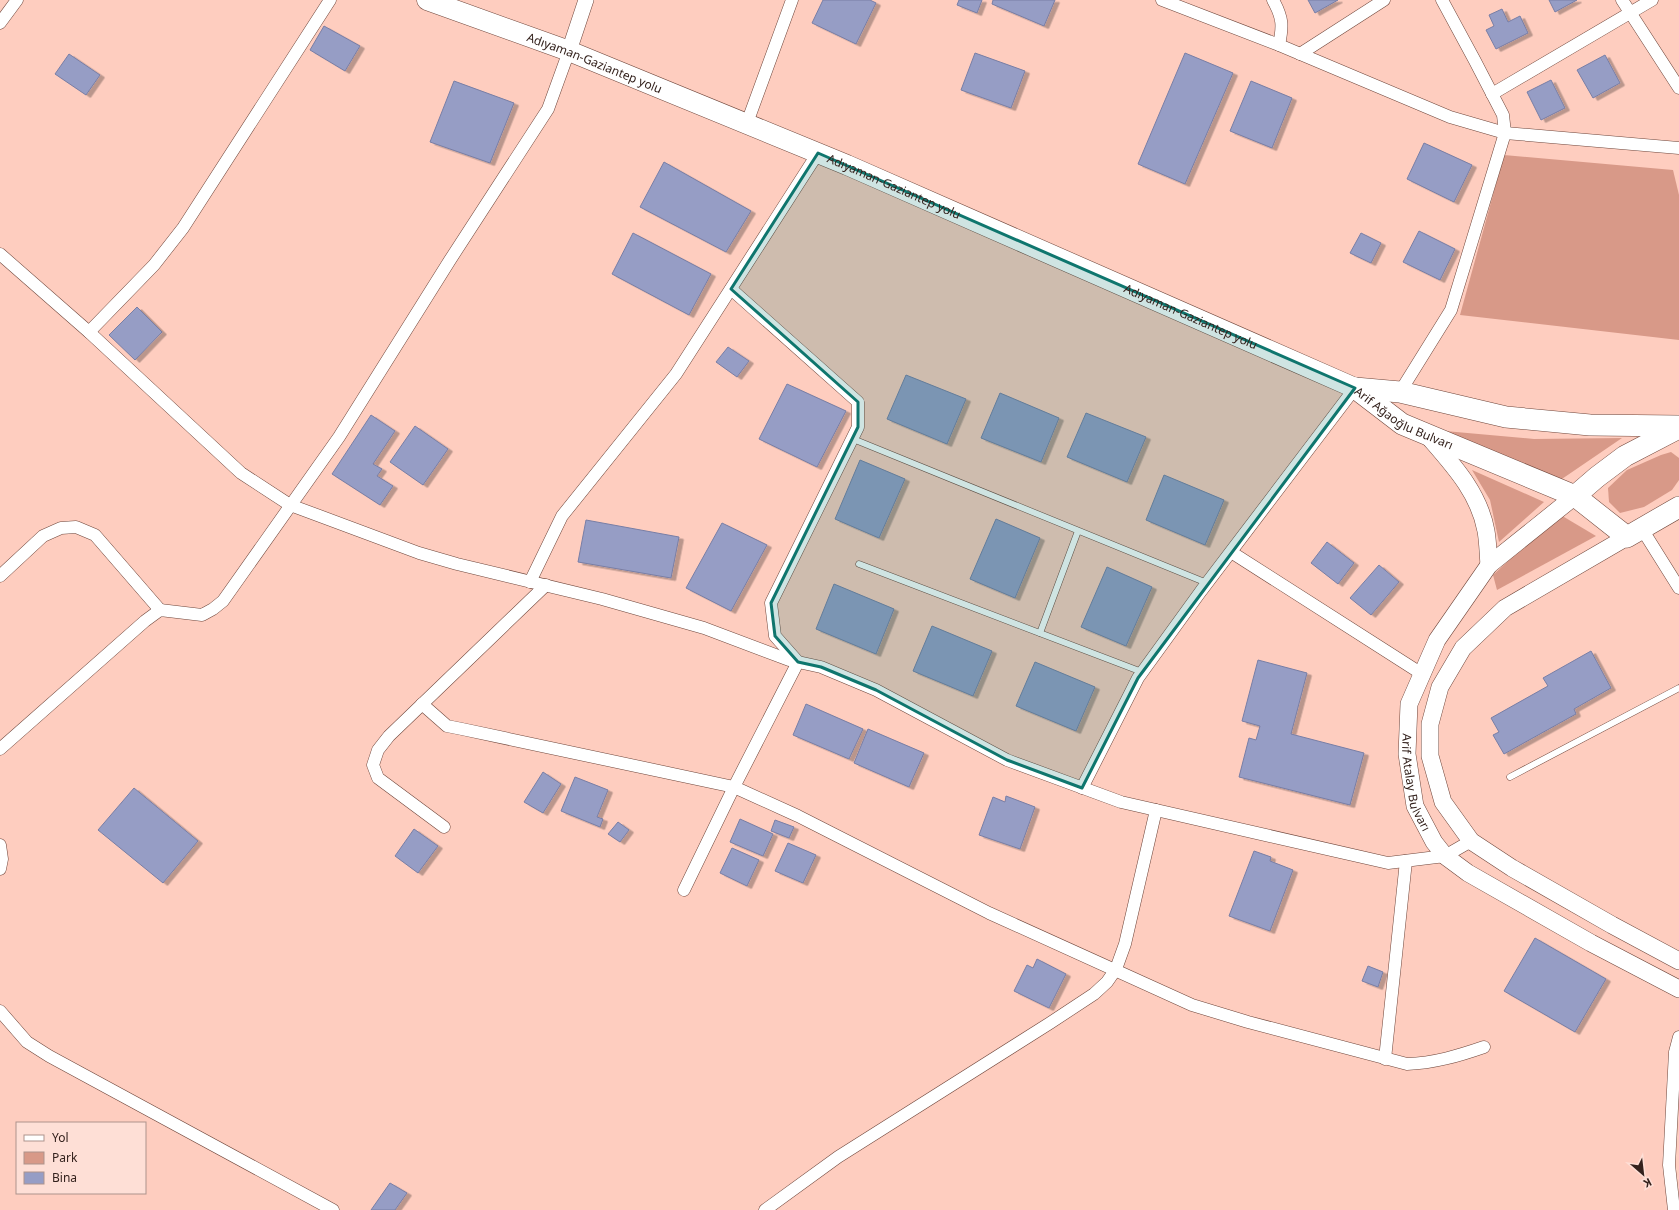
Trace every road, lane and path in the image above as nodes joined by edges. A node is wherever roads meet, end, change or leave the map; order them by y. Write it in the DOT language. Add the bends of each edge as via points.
graph roads {
  1 [pos="17,0"];
  2 [pos="330,0"];
  3 [pos="426,0"];
  4 [pos="586,0"];
  5 [pos="792,0"];
  6 [pos="1162,0"];
  7 [pos="1273,0"];
  8 [pos="1384,0"];
  9 [pos="1442,0"];
  10 [pos="1622,0"];
  11 [pos="1652,0"];
  12 [pos="1629,13"];
  13 [pos="0,23"];
  14 [pos="1279,45"];
  15 [pos="569,51"];
  16 [pos="1300,54"];
  17 [pos="1679,88"];
  18 [pos="1492,94"];
  19 [pos="747,123"];
  20 [pos="1505,133"];
  21 [pos="1679,148"];
  22 [pos="818,153"];
  23 [pos="0,254"];
  24 [pos="731,289"];
  25 [pos="89,332"];
  26 [pos="1355,388"];
  27 [pos="1400,392"];
  28 [pos="1679,427"];
  29 [pos="1427,435"];
  30 [pos="853,439"];
  31 [pos="1575,496"];
  32 [pos="290,505"];
  33 [pos="1679,507"];
  34 [pos="1078,531"];
  35 [pos="1634,533"];
  36 [pos="1231,552"];
  37 [pos="859,564"];
  38 [pos="1488,565"];
  39 [pos="0,576"];
  40 [pos="530,582"];
  41 [pos="1207,583"];
  42 [pos="546,585"];
  43 [pos="1679,588"];
  44 [pos="160,610"];
  45 [pos="1040,633"];
  46 [pos="798,662"];
  47 [pos="1142,672"];
  48 [pos="1422,674"];
  49 [pos="1679,688"];
  50 [pos="422,704"];
  51 [pos="0,749"];
  52 [pos="1510,777"];
  53 [pos="734,786"];
  54 [pos="1082,788"];
  55 [pos="1156,810"];
  56 [pos="444,826"];
  57 [pos="1471,841"];
  58 [pos="0,846"];
  59 [pos="1444,856"];
  60 [pos="1406,861"];
  61 [pos="0,869"];
  62 [pos="684,890"];
  63 [pos="1679,961"];
  64 [pos="1116,970"];
  65 [pos="1679,989"];
  66 [pos="0,1011"];
  67 [pos="1679,1037"];
  68 [pos="1484,1047"];
  69 [pos="1385,1059"];
  70 [pos="333,1210"];
  71 [pos="765,1210"];
  72 [pos="1674,1210"];
  1 -- 13 [label="street"];
  2 -- 25 [label="street" via="183,228 154,264"];
  3 -- 15 [label="main road, Adıyaman-Gaziantep yolu"];
  4 -- 15 [label="street"];
  5 -- 19 [label="street"];
  6 -- 14 [label="street"];
  7 -- 14 [label="street" via="1280,13 1283,28"];
  8 -- 16 [label="street"];
  9 -- 18 [label="street"];
  10 -- 12 [label="street"];
  11 -- 12 [label="street"];
  12 -- 17 [label="street"];
  12 -- 18 [label="street"];
  14 -- 16 [label="street"];
  15 -- 19 [label="main road, Adıyaman-Gaziantep yolu"];
  15 -- 32 [label="street" via="548,109 339,437"];
  16 -- 20 [label="street" via="1450,117"];
  18 -- 20 [label="street" via="1502,115"];
  19 -- 22 [label="main road, Adıyaman-Gaziantep yolu"];
  20 -- 21 [label="street"];
  20 -- 27 [label="street" via="1451,310"];
  22 -- 24 [label="street"];
  22 -- 26 [label="main road, Adıyaman-Gaziantep yolu"];
  23 -- 25 [label="street"];
  24 -- 30 [label="street" via="858,402 858,428"];
  24 -- 40 [label="street" via="676,374 562,516"];
  25 -- 32 [label="street" via="241,473"];
  26 -- 27 [label="highway, Arif Ağaoğlu Bulvarı"];
  26 -- 29 [label="highway, Arif Ağaoğlu Bulvarı" via="1402,424"];
  26 -- 36 [label="street"];
  27 -- 28 [label="highway, Arif Ağaoğlu Bulvarı" via="1506,417 1590,425"];
  28 -- 31 [label="highway" via="1625,456"];
  29 -- 31 [label="highway, Arif Ağaoğlu Bulvarı"];
  29 -- 38 [label="main road" via="1463,477 1479,507 1486,531"];
  30 -- 34 [label="lane"];
  30 -- 46 [label="street" via="771,603 775,636"];
  31 -- 35 [label="highway, Arif Ağaoğlu Bulvarı"];
  31 -- 38 [label="main road, Arif Atalay Bulvarı"];
  32 -- 40 [label="street" via="419,553"];
  32 -- 44 [label="street" via="223,601 202,615"];
  33 -- 35 [label="highway"];
  34 -- 41 [label="lane"];
  34 -- 45 [label="lane"];
  35 -- 43 [label="street"];
  35 -- 57 [label="main road, Arif Atalay Bulvarı" via="1504,608 1463,648 1440,687 1430,724 1430,756 1443,802"];
  36 -- 41 [label="street"];
  36 -- 48 [label="street"];
  37 -- 45 [label="lane"];
  38 -- 48 [label="main road, Arif Atalay Bulvarı" via="1437,640"];
  39 -- 44 [label="street" via="43,536 61,528 76,527 95,535"];
  40 -- 42 [label="street"];
  41 -- 47 [label="street"];
  42 -- 46 [label="street" via="704,628"];
  42 -- 50 [label="street"];
  44 -- 51 [label="street" via="145,620"];
  45 -- 47 [label="lane"];
  46 -- 53 [label="street"];
  46 -- 54 [label="street" via="821,667 876,690 1007,760"];
  47 -- 54 [label="street"];
  48 -- 59 [label="main road, Arif Atalay Bulvarı" via="1409,704 1407,754 1415,806"];
  49 -- 52 [label="lane"];
  50 -- 53 [label="street" via="447,726"];
  50 -- 56 [label="street" via="389,736 378,750 373,765 378,778"];
  53 -- 62 [label="street"];
  53 -- 64 [label="street" via="989,913"];
  54 -- 55 [label="street" via="1120,802"];
  55 -- 60 [label="street" via="1388,863"];
  55 -- 64 [label="street" via="1125,944"];
  57 -- 59 [label="street"];
  57 -- 63 [label="main road, Arif Atalay Bulvarı" via="1538,883"];
  58 -- 61 [label="street"];
  59 -- 60 [label="street"];
  59 -- 65 [label="main road, Arif Atalay Bulvarı" via="1468,873"];
  60 -- 69 [label="street"];
  64 -- 69 [label="street" via="1192,1005"];
  64 -- 71 [label="street" via="1094,994 838,1157"];
  66 -- 70 [label="street" via="27,1042 49,1056"];
  67 -- 72 [label="street" via="1675,1052 1670,1165"];
  68 -- 69 [label="street" via="1425,1064 1407,1064"];
}
